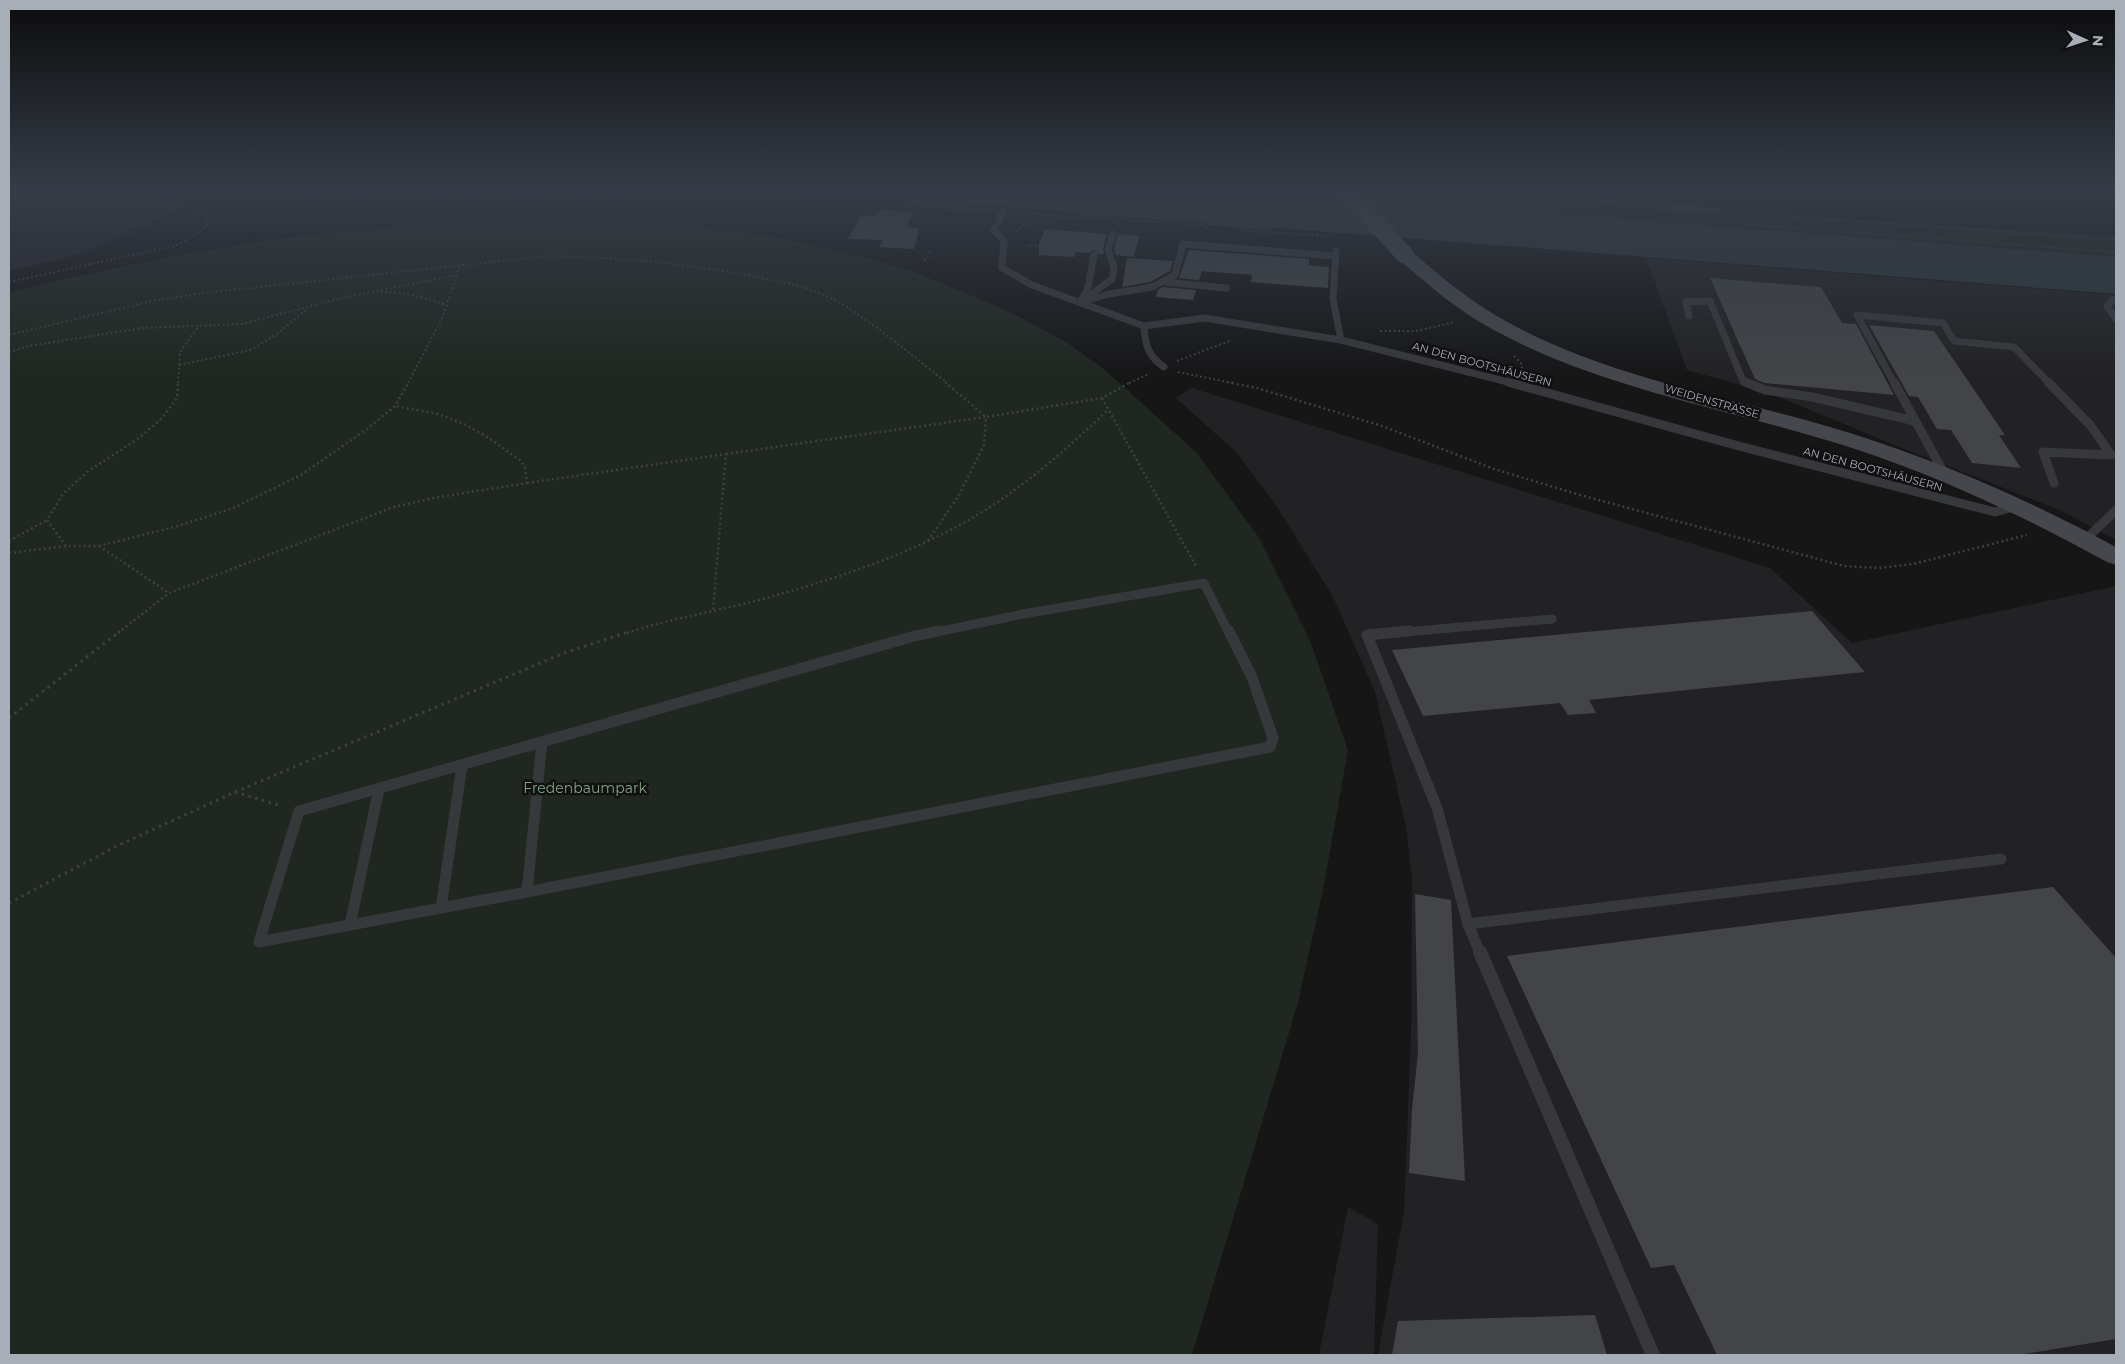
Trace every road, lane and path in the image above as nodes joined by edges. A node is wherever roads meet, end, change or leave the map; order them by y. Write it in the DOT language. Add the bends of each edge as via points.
graph roads {
  1 [pos="146,252"];
  2 [pos="930,252"];
  3 [pos="1001,252"];
  4 [pos="1109,252"];
  5 [pos="1181,252"];
  6 [pos="1300,252"];
  7 [pos="1401,252"];
  8 [pos="1094,255"];
  9 [pos="924,257"];
  10 [pos="460,265"];
  11 [pos="457,275"];
  12 [pos="9,282"];
  13 [pos="1163,282"];
  14 [pos="1226,288"];
  15 [pos="378,291"];
  16 [pos="2116,300"];
  17 [pos="1080,302"];
  18 [pos="447,305"];
  19 [pos="309,307"];
  20 [pos="1689,316"];
  21 [pos="2116,319"];
  22 [pos="1450,323"];
  23 [pos="1144,326"];
  24 [pos="198,327"];
  25 [pos="9,335"];
  26 [pos="1340,336"];
  27 [pos="1235,338"];
  28 [pos="9,352"];
  29 [pos="179,365"];
  30 [pos="1164,367"];
  31 [pos="1102,398"];
  32 [pos="395,406"];
  33 [pos="1109,408"];
  34 [pos="986,417"];
  35 [pos="1915,421"];
  36 [pos="726,454"];
  37 [pos="1945,475"];
  38 [pos="527,483"];
  39 [pos="2054,483"];
  40 [pos="2019,506"];
  41 [pos="2116,510"];
  42 [pos="46,520"];
  43 [pos="2061,526"];
  44 [pos="2085,540"];
  45 [pos="9,541"];
  46 [pos="928,542"];
  47 [pos="66,546"];
  48 [pos="99,546"];
  49 [pos="9,553"];
  50 [pos="2116,557"];
  51 [pos="1204,582"];
  52 [pos="169,593"];
  53 [pos="713,610"];
  54 [pos="1552,619"];
  55 [pos="9,718"];
  56 [pos="542,742"];
  57 [pos="462,765"];
  58 [pos="379,789"];
  59 [pos="235,792"];
  60 [pos="299,812"];
  61 [pos="2001,859"];
  62 [pos="527,892"];
  63 [pos="9,903"];
  64 [pos="441,908"];
  65 [pos="1468,924"];
  66 [pos="350,925"];
  67 [pos="1652,1355"];
  1 -- 12 [label="path"];
  2 -- 9 [label="path" via="926,260 922,260"];
  3 -- 17 [label="lane, AN DEN BOOTSHÄUSERN" via="1002,268 1008,274"];
  4 -- 17 [label="lane" via="1114,268 1112,279"];
  5 -- 13 [label="lane" via="1175,275"];
  6 -- 26 [label="lane" via="1336,254 1333,299"];
  7 -- 37 [label="street, WEIDENSTRASSE, bridge" via="1466,306 1488,320 1545,346 1652,384 1840,436"];
  8 -- 17 [label="lane" via="1088,288"];
  10 -- 11 [label="path"];
  10 -- 25 [label="path" via="152,301"];
  10 -- 34 [label="path" via="546,256 581,256 723,270 782,282 837,301 933,370"];
  11 -- 15 [label="path"];
  11 -- 18 [label="path"];
  13 -- 14 [label="lane"];
  13 -- 17 [label="lane"];
  15 -- 18 [label="path" via="409,294"];
  15 -- 19 [label="path"];
  16 -- 21 [label="lane" via="2108,306"];
  17 -- 23 [label="lane, AN DEN BOOTSHÄUSERN"];
  18 -- 32 [label="path" via="430,344"];
  19 -- 24 [label="path" via="242,324"];
  19 -- 29 [label="path" via="277,334 251,350"];
  20 -- 35 [label="lane" via="1686,302 1710,301 1743,381 1765,390 1812,397"];
  22 -- 26 [label="path" via="1416,331"];
  23 -- 26 [label="lane, AN DEN BOOTSHÄUSERN" via="1204,318"];
  23 -- 30 [label="lane" via="1150,358"];
  24 -- 28 [label="path" via="142,328 38,344"];
  24 -- 29 [label="path" via="180,352"];
  26 -- 40 [label="lane, AN DEN BOOTSHÄUSERN" via="1735,445 1995,512"];
  27 -- 30 [label="path"];
  29 -- 42 [label="path" via="177,398 162,418 139,438 87,472 63,494"];
  30 -- 31 [label="path"];
  30 -- 43 [label="path" via="1322,406 1494,469 1844,566 1879,568 1913,564"];
  31 -- 33 [label="path"];
  31 -- 34 [label="path"];
  32 -- 38 [label="path" via="444,414 481,432 516,457 525,468"];
  32 -- 48 [label="path" via="302,475 240,504 174,527"];
  33 -- 46 [label="path" via="1046,468 1001,500"];
  33 -- 51 [label="path"];
  34 -- 36 [label="path"];
  34 -- 46 [label="path" via="984,445 959,495"];
  35 -- 37 [label="lane"];
  35 -- 39 [label="lane" via="1857,314 1943,324 1954,342 2014,347 2091,426 2111,455 2043,452"];
  36 -- 38 [label="path"];
  36 -- 53 [label="path"];
  37 -- 40 [label="street, WEIDENSTRASSE"];
  38 -- 52 [label="path" via="433,498 394,508"];
  40 -- 43 [label="street, WEIDENSTRASSE"];
  41 -- 44 [label="lane"];
  42 -- 45 [label="path"];
  42 -- 47 [label="path"];
  43 -- 44 [label="street, WEIDENSTRASSE"];
  44 -- 50 [label="street, WEIDENSTRASSE"];
  46 -- 53 [label="path" via="870,566 763,599"];
  47 -- 48 [label="path"];
  47 -- 49 [label="path"];
  48 -- 52 [label="path"];
  51 -- 56 [label="lane" via="912,637"];
  51 -- 62 [label="lane" via="1252,677 1273,738 1270,747"];
  52 -- 55 [label="path"];
  53 -- 59 [label="path" via="564,652"];
  54 -- 65 [label="lane" via="1367,635 1437,808"];
  56 -- 57 [label="lane"];
  56 -- 62 [label="lane"];
  57 -- 58 [label="lane"];
  57 -- 64 [label="lane"];
  58 -- 60 [label="lane"];
  58 -- 66 [label="lane"];
  59 -- 60 [label="path"];
  59 -- 63 [label="path" via="116,846"];
  60 -- 66 [label="lane" via="259,942"];
  61 -- 65 [label="lane"];
  62 -- 64 [label="lane"];
  64 -- 66 [label="lane"];
  65 -- 67 [label="lane"];
}
